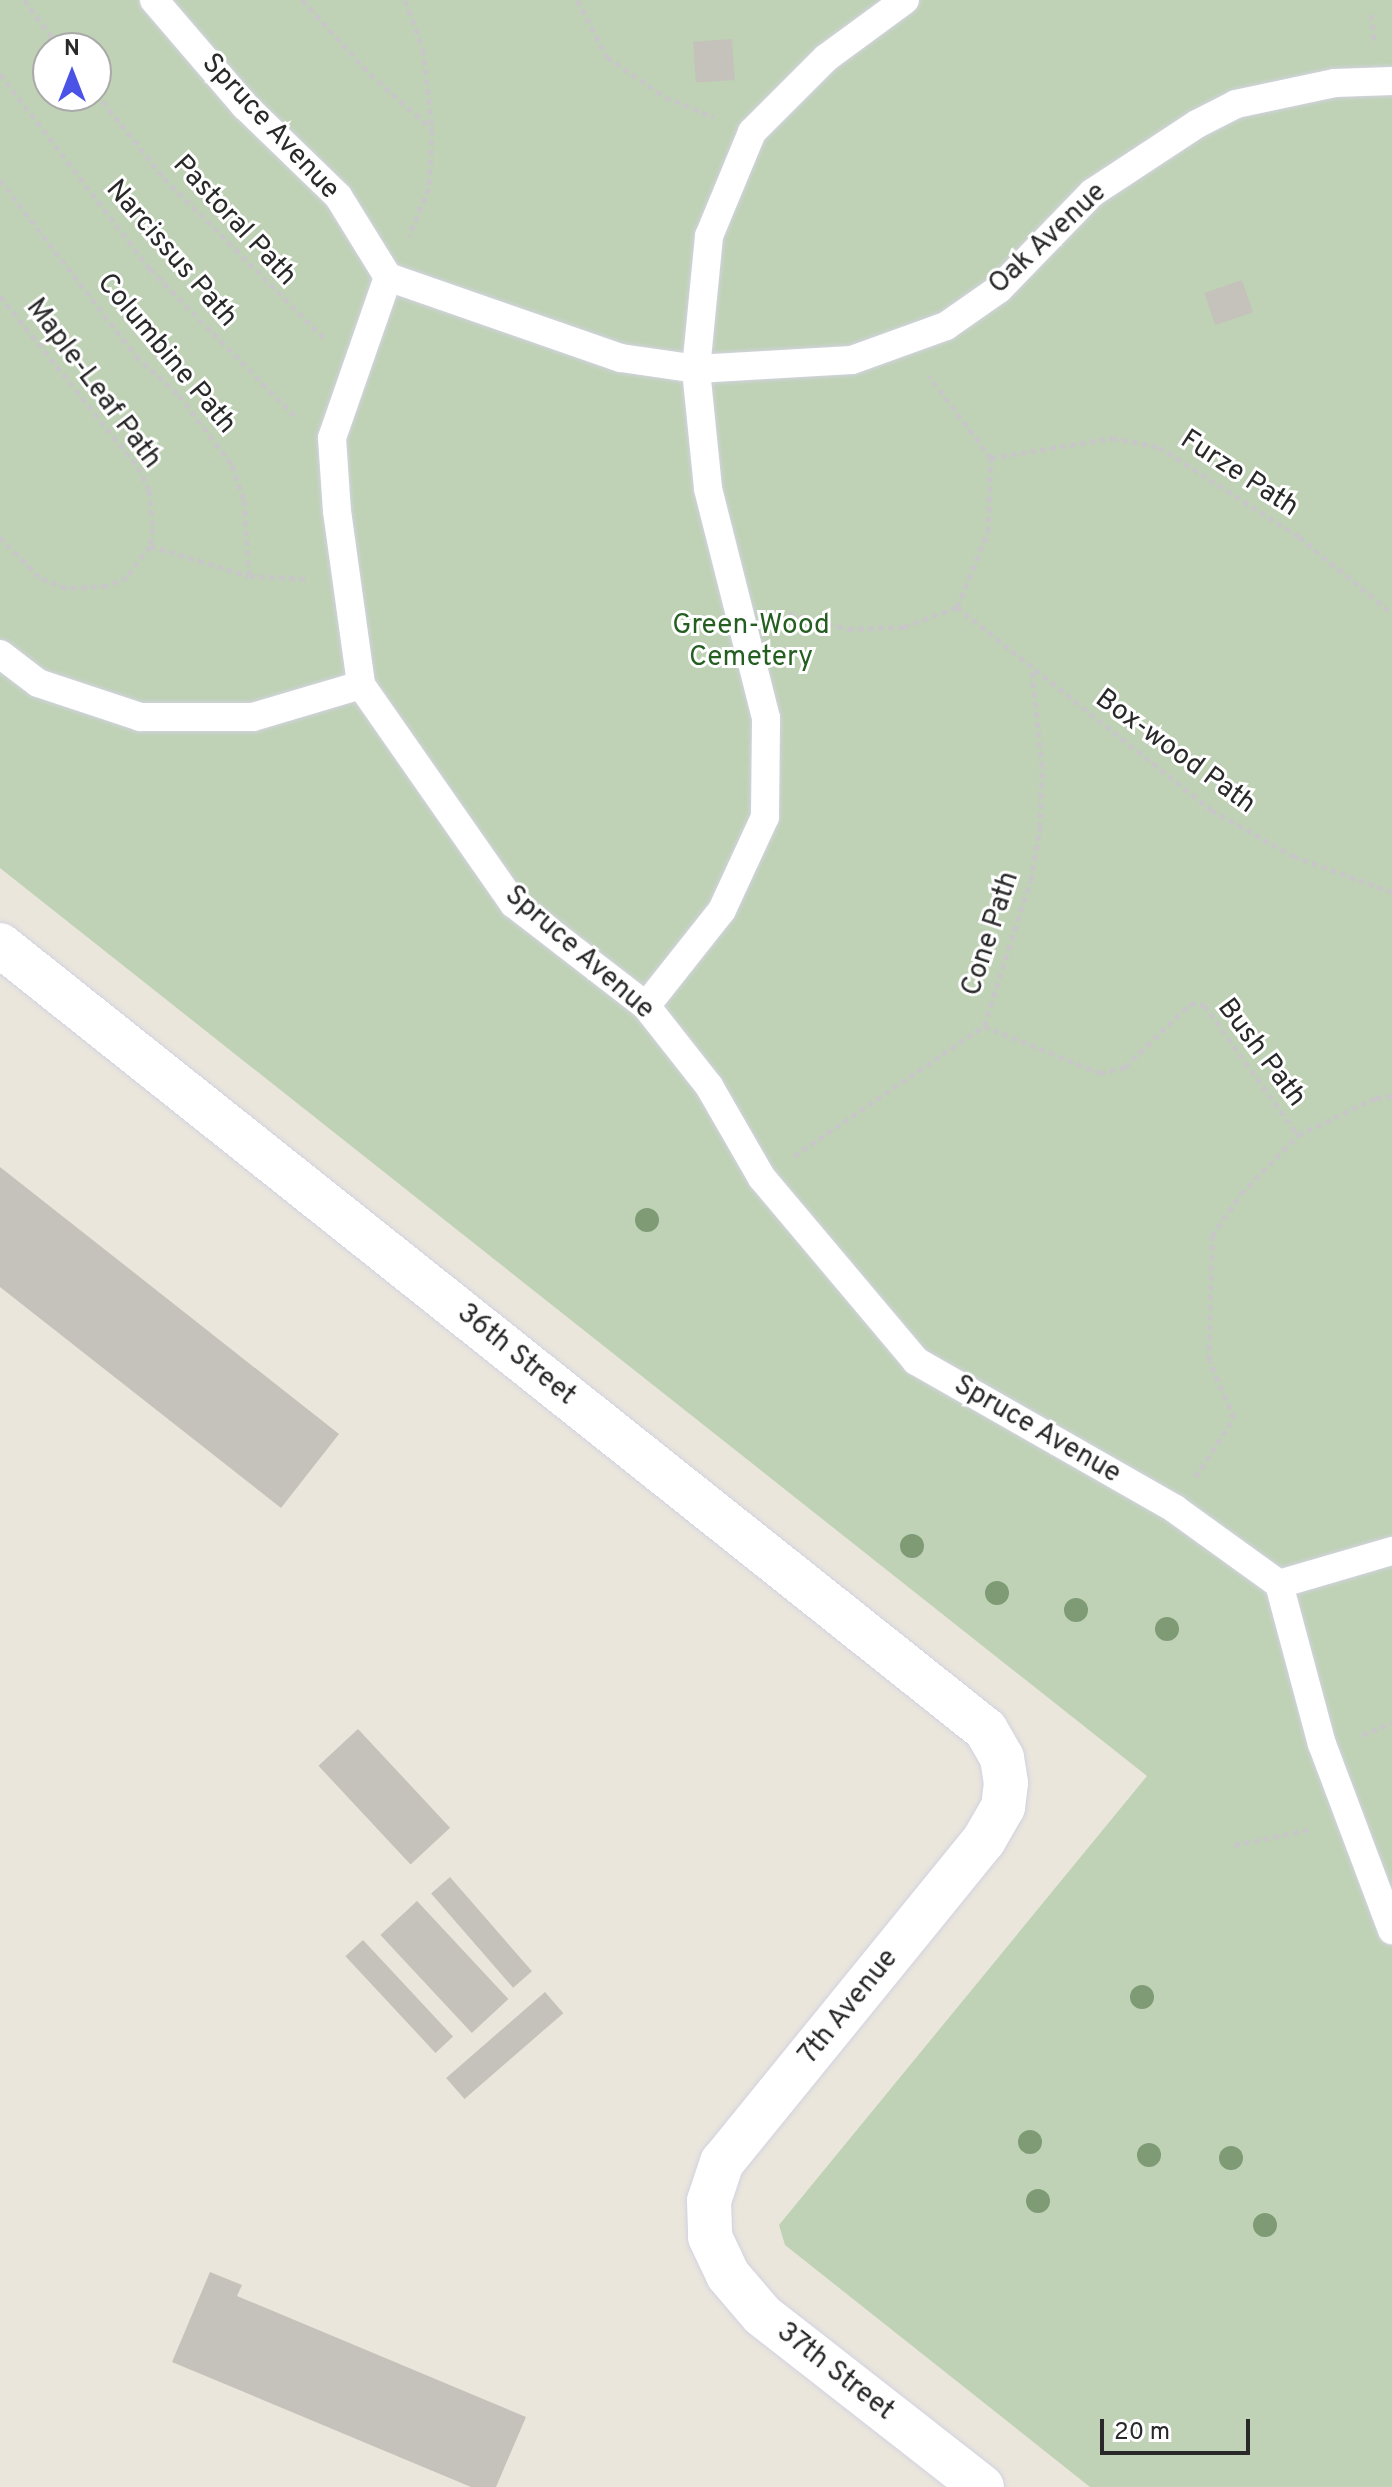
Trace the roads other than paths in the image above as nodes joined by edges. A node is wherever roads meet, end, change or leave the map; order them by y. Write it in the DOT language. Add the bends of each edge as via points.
graph roads {
  1 [pos="154,0"];
  2 [pos="905,0"];
  3 [pos="1392,81"];
  4 [pos="388,277"];
  5 [pos="696,369"];
  6 [pos="0,654"];
  7 [pos="361,685"];
  8 [pos="0,945"];
  9 [pos="646,1006"];
  10 [pos="1392,1551"];
  11 [pos="1279,1584"];
  12 [pos="1006,1783"];
  13 [pos="1392,1930"];
  14 [pos="710,2237"];
  15 [pos="982,2487"];
  1 -- 4 [label="lane, Spruce Avenue" via="245,106 338,196"];
  2 -- 5 [label="lane" via="826,58 752,132 709,236"];
  3 -- 5 [label="lane, Oak Avenue" via="1335,83 1236,104 1166,140 1092,193 999,289 946,326 905,344 852,360"];
  4 -- 5 [label="lane, Oak Avenue" via="621,358"];
  4 -- 7 [label="lane, Spruce Avenue" via="332,438"];
  5 -- 9 [label="lane" via="708,488 766,718 765,817 722,910"];
  6 -- 7 [label="lane" via="38,683 140,717 253,717"];
  7 -- 9 [label="lane, Spruce Avenue" via="514,904"];
  8 -- 12 [label="street, 36th Street" via="986,1730 1002,1758"];
  9 -- 11 [label="lane, Spruce Avenue" via="709,1086 762,1178 916,1361 1175,1509"];
  10 -- 11 [label="lane"];
  11 -- 13 [label="lane" via="1322,1744"];
  12 -- 14 [label="street, 7th Avenue" via="1003,1807 984,1840 722,2162 709,2201"];
  14 -- 15 [label="street, 37th Street" via="728,2275 762,2315"];
}
